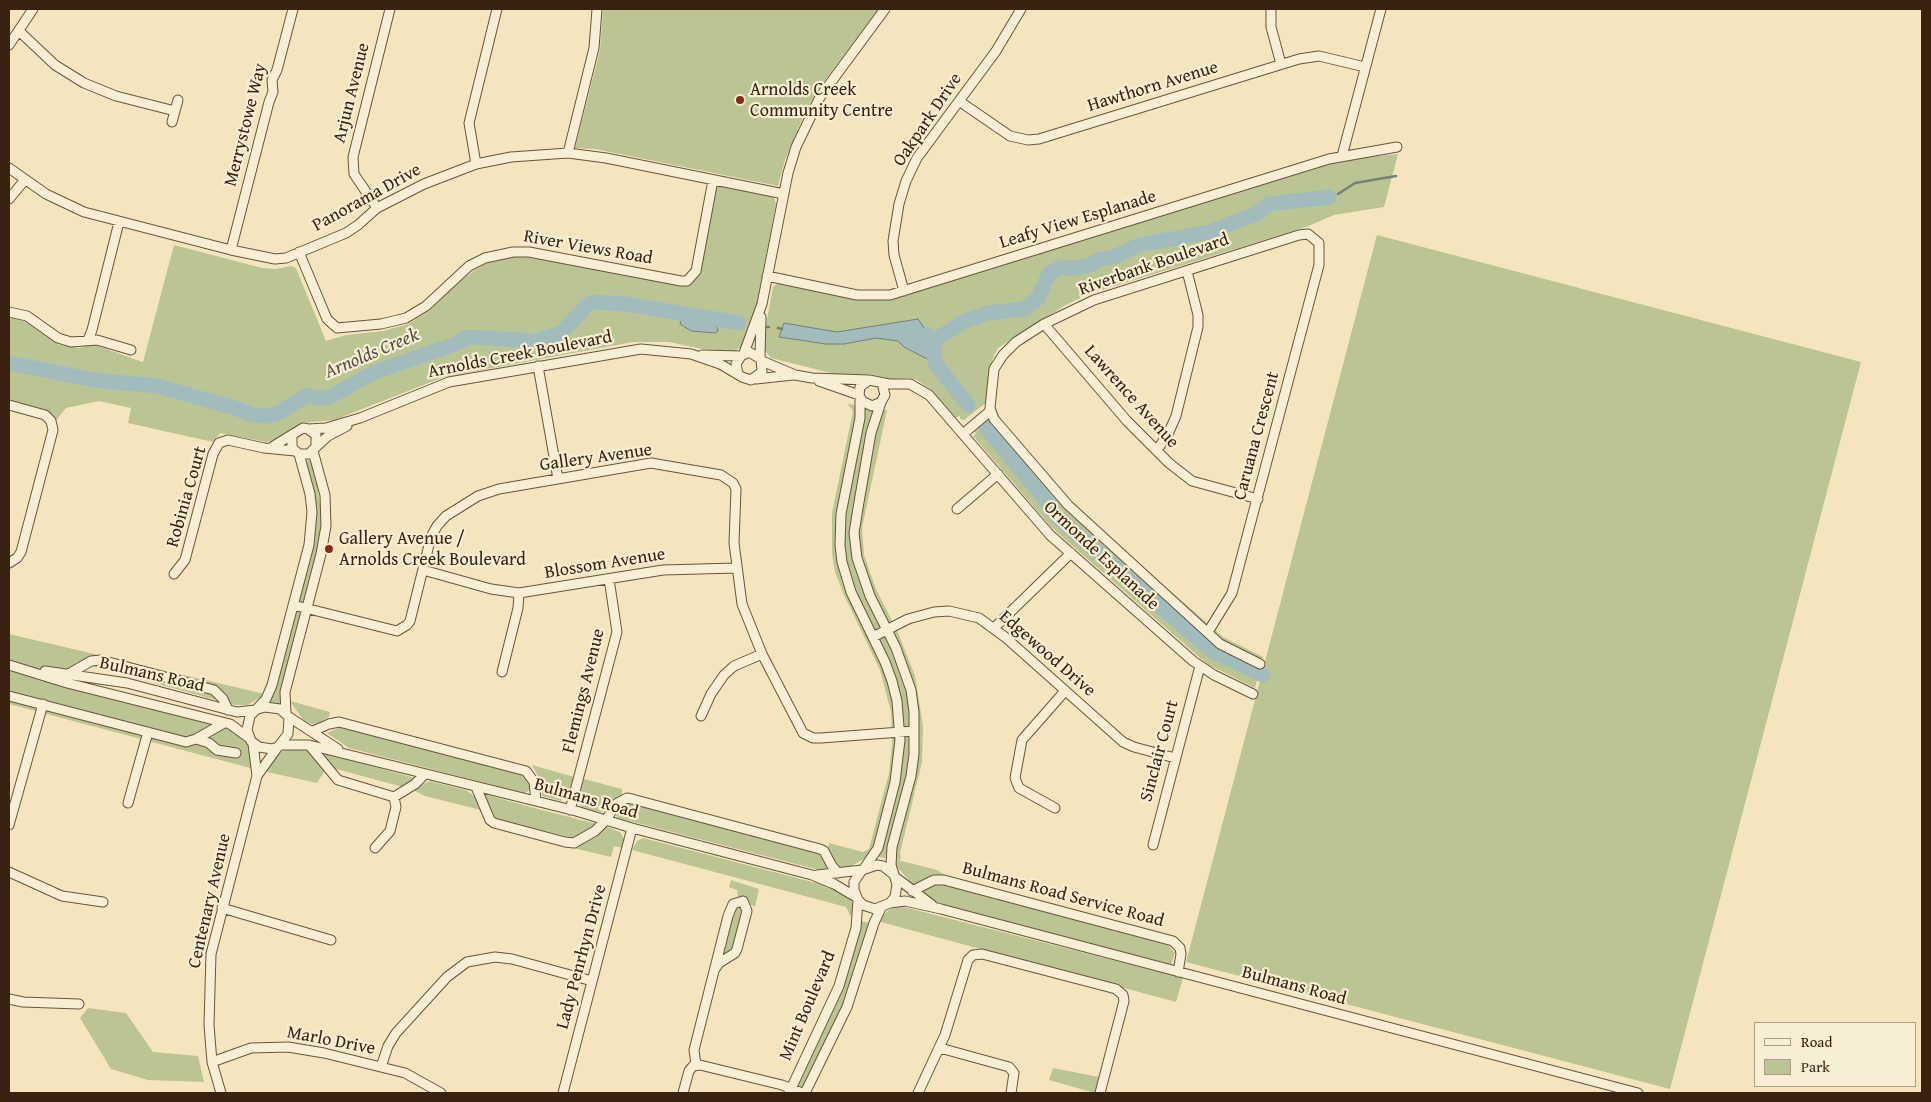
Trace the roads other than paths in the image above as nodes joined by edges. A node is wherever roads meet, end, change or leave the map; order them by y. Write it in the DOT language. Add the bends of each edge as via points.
graph roads {
  1 [pos="33,9"];
  2 [pos="293,9"];
  3 [pos="390,9"];
  4 [pos="497,9"];
  5 [pos="597,9"];
  6 [pos="885,9"];
  7 [pos="1021,9"];
  8 [pos="1271,9"];
  9 [pos="1380,9"];
  10 [pos="19,31"];
  11 [pos="9,45"];
  12 [pos="1282,64"];
  13 [pos="1365,67"];
  14 [pos="178,100"];
  15 [pos="959,101"];
  16 [pos="174,111"];
  17 [pos="172,122"];
  18 [pos="1397,147"];
  19 [pos="568,153"];
  20 [pos="1342,156"];
  21 [pos="476,164"];
  22 [pos="9,168"];
  23 [pos="713,180"];
  24 [pos="24,181"];
  25 [pos="784,194"];
  26 [pos="9,199"];
  27 [pos="377,208"];
  28 [pos="120,222"];
  29 [pos="1319,243"];
  30 [pos="231,250"];
  31 [pos="299,252"];
  32 [pos="1187,271"];
  33 [pos="767,276"];
  34 [pos="904,291"];
  35 [pos="762,304"];
  36 [pos="9,312"];
  37 [pos="1044,324"];
  38 [pos="88,340"];
  39 [pos="132,350"];
  40 [pos="691,354"];
  41 [pos="743,355"];
  42 [pos="761,359"];
  43 [pos="538,366"];
  44 [pos="738,374"];
  45 [pos="795,375"];
  46 [pos="812,378"];
  47 [pos="756,379"];
  48 [pos="869,380"];
  49 [pos="882,383"];
  50 [pos="901,384"];
  51 [pos="860,397"];
  52 [pos="883,401"];
  53 [pos="9,405"];
  54 [pos="990,408"];
  55 [pos="360,418"];
  56 [pos="308,429"];
  57 [pos="964,434"];
  58 [pos="292,435"];
  59 [pos="267,448"];
  60 [pos="314,449"];
  61 [pos="1156,450"];
  62 [pos="297,453"];
  63 [pos="998,474"];
  64 [pos="558,479"];
  65 [pos="1258,499"];
  66 [pos="956,509"];
  67 [pos="1071,553"];
  68 [pos="9,563"];
  69 [pos="736,568"];
  70 [pos="423,570"];
  71 [pos="174,574"];
  72 [pos="609,580"];
  73 [pos="519,593"];
  74 [pos="293,605"];
  75 [pos="307,609"];
  76 [pos="994,628"];
  77 [pos="888,629"];
  78 [pos="1208,632"];
  79 [pos="873,637"];
  80 [pos="762,654"];
  81 [pos="1260,664"];
  82 [pos="10,665"];
  83 [pos="1200,666"];
  84 [pos="502,672"];
  85 [pos="66,675"];
  86 [pos="1065,691"];
  87 [pos="1253,694"];
  88 [pos="9,696"];
  89 [pos="43,704"];
  90 [pos="228,710"];
  91 [pos="257,710"];
  92 [pos="287,715"];
  93 [pos="702,716"];
  94 [pos="224,723"];
  95 [pos="210,730"];
  96 [pos="309,730"];
  97 [pos="914,731"];
  98 [pos="148,732"];
  99 [pos="900,732"];
  100 [pos="196,739"];
  101 [pos="251,741"];
  102 [pos="209,743"];
  103 [pos="309,745"];
  104 [pos="279,746"];
  105 [pos="236,753"];
  106 [pos="352,756"];
  107 [pos="1175,758"];
  108 [pos="424,775"];
  109 [pos="257,776"];
  110 [pos="476,786"];
  111 [pos="394,797"];
  112 [pos="536,801"];
  113 [pos="128,803"];
  114 [pos="1055,808"];
  115 [pos="570,810"];
  116 [pos="11,811"];
  117 [pos="606,820"];
  118 [pos="9,826"];
  119 [pos="632,828"];
  120 [pos="1153,845"];
  121 [pos="375,848"];
  122 [pos="863,869"];
  123 [pos="9,872"];
  124 [pos="838,873"];
  125 [pos="812,875"];
  126 [pos="894,876"];
  127 [pos="912,891"];
  128 [pos="857,899"];
  129 [pos="103,902"];
  130 [pos="890,903"];
  131 [pos="222,908"];
  132 [pos="881,908"];
  133 [pos="941,909"];
  134 [pos="331,940"];
  135 [pos="715,969"];
  136 [pos="1178,972"];
  137 [pos="592,981"];
  138 [pos="9,999"];
  139 [pos="79,1004"];
  140 [pos="940,1048"];
  141 [pos="212,1062"];
  142 [pos="696,1065"];
  143 [pos="381,1067"];
  144 [pos="790,1091"];
  145 [pos="220,1093"];
  146 [pos="441,1093"];
  147 [pos="563,1093"];
  148 [pos="683,1093"];
  149 [pos="804,1093"];
  150 [pos="918,1093"];
  151 [pos="1011,1093"];
  152 [pos="1100,1093"];
  153 [pos="1638,1093"];
  1 -- 10 [label="street"];
  2 -- 30 [label="street, Merrystowe Way" via="272,80 273,92"];
  3 -- 27 [label="street, Arjun Avenue" via="353,157 354,174"];
  4 -- 21 [label="street" via="469,123"];
  5 -- 19 [label="street" via="594,48"];
  6 -- 25 [label="street" via="816,105 796,147"];
  7 -- 15 [label="street, Oakpark Drive" via="996,51"];
  8 -- 12 [label="street" via="1271,28"];
  9 -- 13 [label="street"];
  10 -- 11 [label="street"];
  10 -- 16 [label="street" via="55,65 84,83 116,96"];
  12 -- 13 [label="street, Hawthorn Avenue" via="1319,56"];
  12 -- 15 [label="street, Hawthorn Avenue" via="1039,139 1010,136"];
  13 -- 20 [label="street"];
  14 -- 16 [label="street"];
  15 -- 34 [label="street, Oakpark Drive" via="917,158 899,204 893,241"];
  16 -- 17 [label="street"];
  18 -- 20 [label="street, Leafy View Esplanade"];
  19 -- 21 [label="street, Panorama Drive" via="511,157"];
  19 -- 23 [label="street, Panorama Drive"];
  20 -- 34 [label="street, Leafy View Esplanade"];
  21 -- 27 [label="street, Panorama Drive" via="424,184"];
  22 -- 24 [label="street, Panorama Drive"];
  23 -- 25 [label="street, Panorama Drive"];
  23 -- 31 [label="street, River Views Road" via="696,271 688,281 529,252 513,252 485,258 469,266 426,306 406,318 337,328 327,320"];
  24 -- 26 [label="street"];
  24 -- 28 [label="street, Panorama Drive" via="66,205"];
  25 -- 33 [label="street"];
  27 -- 31 [label="street, Panorama Drive" via="346,233"];
  28 -- 30 [label="street, Panorama Drive"];
  28 -- 38 [label="street"];
  29 -- 32 [label="street, Riverbank Boulevard" via="1312,236 1299,235"];
  29 -- 65 [label="street, Caruana Crescent" via="1319,266"];
  30 -- 31 [label="street, Panorama Drive" via="275,259"];
  32 -- 37 [label="street, Riverbank Boulevard" via="1094,300"];
  32 -- 61 [label="street" via="1198,327 1176,416"];
  33 -- 34 [label="street, Leafy View Esplanade" via="868,296"];
  33 -- 35 [label="street"];
  35 -- 41 [label="street"];
  35 -- 42 [label="street"];
  36 -- 38 [label="street" via="27,316 58,338 71,342"];
  37 -- 54 [label="street, Riverbank Boulevard" via="1003,354 994,369"];
  37 -- 61 [label="street, Lawrence Avenue"];
  38 -- 39 [label="street"];
  40 -- 41 [label="street, Arnolds Creek Boulevard"];
  40 -- 43 [label="street, Arnolds Creek Boulevard" via="641,348"];
  40 -- 44 [label="street, Arnolds Creek Boulevard"];
  41 -- 42 [label="street" via="754,353"];
  41 -- 44 [label="street" via="736,364"];
  42 -- 45 [label="street"];
  42 -- 47 [label="street" via="762,372"];
  43 -- 55 [label="street, Arnolds Creek Boulevard" via="438,385"];
  43 -- 64 [label="street"];
  44 -- 47 [label="street" via="746,379"];
  45 -- 46 [label="street"];
  45 -- 47 [label="street"];
  46 -- 48 [label="street"];
  46 -- 51 [label="street"];
  48 -- 49 [label="street"];
  48 -- 51 [label="street" via="862,384"];
  49 -- 50 [label="street, Ormonde Esplanade"];
  49 -- 52 [label="street" via="886,391"];
  50 -- 52 [label="street"];
  50 -- 57 [label="street, Ormonde Esplanade" via="916,386 930,395"];
  51 -- 52 [label="street" via="865,404 872,406"];
  51 -- 79 [label="street" via="860,418 841,514 840,545 851,592"];
  52 -- 77 [label="street" via="871,433 854,533 861,575"];
  53 -- 68 [label="street" via="45,415 51,421 52,435 21,552"];
  54 -- 57 [label="street"];
  54 -- 78 [label="street" via="994,418 1068,505"];
  55 -- 56 [label="street, Arnolds Creek Boulevard" via="326,428"];
  55 -- 60 [label="street, Arnolds Creek Boulevard" via="328,436"];
  56 -- 58 [label="street" via="299,429"];
  56 -- 60 [label="street" via="316,435"];
  57 -- 63 [label="street, Ormonde Esplanade"];
  58 -- 59 [label="street"];
  58 -- 62 [label="street" via="291,443"];
  59 -- 62 [label="street, Robinia Court"];
  59 -- 71 [label="street, Robinia Court" via="228,440 215,448 185,560"];
  60 -- 62 [label="street" via="305,455"];
  60 -- 75 [label="street" via="326,512 321,554"];
  61 -- 65 [label="street, Lawrence Avenue" via="1192,481"];
  62 -- 74 [label="street" via="308,484 312,512 309,545"];
  63 -- 66 [label="street"];
  63 -- 67 [label="street, Ormonde Esplanade" via="1041,525"];
  64 -- 69 [label="street, Gallery Avenue" via="651,464 728,478 737,496 733,519"];
  64 -- 70 [label="street, Gallery Avenue" via="487,492 446,516 431,537"];
  65 -- 78 [label="street, Caruana Crescent" via="1232,593"];
  67 -- 76 [label="street"];
  67 -- 83 [label="street, Ormonde Esplanade"];
  69 -- 72 [label="street, Blossom Avenue" via="663,570"];
  69 -- 80 [label="street, Gallery Avenue" via="742,604"];
  70 -- 73 [label="street, Blossom Avenue" via="491,589"];
  70 -- 75 [label="street, Gallery Avenue" via="410,620 401,629 391,630"];
  72 -- 73 [label="street, Blossom Avenue"];
  72 -- 115 [label="street, Flemings Avenue" via="617,632"];
  73 -- 84 [label="street"];
  74 -- 75 [label="street"];
  74 -- 91 [label="street" via="272,685"];
  75 -- 92 [label="street" via="285,692"];
  76 -- 77 [label="street, Edgewood Drive" via="979,618 964,614 934,612 919,614"];
  76 -- 86 [label="street, Edgewood Drive"];
  77 -- 79 [label="street, Edgewood Drive"];
  77 -- 97 [label="street" via="911,690"];
  78 -- 81 [label="street" via="1220,644"];
  79 -- 99 [label="street" via="892,681"];
  80 -- 93 [label="street" via="734,666 724,675"];
  80 -- 99 [label="street, Gallery Avenue" via="799,728 808,737"];
  82 -- 85 [label="street, Bulmans Road"];
  82 -- 94 [label="street, Bulmans Road" via="66,683"];
  83 -- 87 [label="street, Ormonde Esplanade"];
  83 -- 107 [label="street, Sinclair Court"];
  85 -- 90 [label="street, Bulmans Road" via="127,683"];
  85 -- 90 [label="street" via="91,661 101,660 214,690"];
  86 -- 107 [label="street, Edgewood Drive" via="1123,742"];
  86 -- 114 [label="street" via="1022,740 1015,778 1019,788"];
  88 -- 89 [label="street"];
  89 -- 98 [label="street"];
  89 -- 116 [label="street"];
  90 -- 91 [label="street, Bulmans Road" via="242,713"];
  91 -- 92 [label="street" via="273,708"];
  91 -- 101 [label="street" via="247,722"];
  92 -- 96 [label="street, Bulmans Road"];
  92 -- 104 [label="street" via="288,734"];
  94 -- 95 [label="street"];
  94 -- 101 [label="street, Bulmans Road"];
  95 -- 100 [label="street"];
  95 -- 102 [label="street"];
  96 -- 106 [label="street, Bulmans Road"];
  96 -- 112 [label="street" via="340,722 526,771 534,782"];
  97 -- 99 [label="street"];
  97 -- 126 [label="street" via="911,776 892,847"];
  98 -- 100 [label="street" via="186,742"];
  98 -- 113 [label="street"];
  99 -- 122 [label="street" via="895,782 878,848"];
  100 -- 102 [label="street"];
  101 -- 104 [label="street" via="265,749"];
  101 -- 109 [label="street, Centenary Avenue"];
  102 -- 105 [label="street" via="217,750"];
  103 -- 104 [label="street, Bulmans Road"];
  103 -- 106 [label="street, Bulmans Road"];
  103 -- 111 [label="street" via="338,780"];
  104 -- 109 [label="street, Centenary Avenue"];
  106 -- 108 [label="street, Bulmans Road"];
  107 -- 120 [label="street, Sinclair Court"];
  108 -- 110 [label="street, Bulmans Road"];
  108 -- 111 [label="street"];
  109 -- 131 [label="street, Centenary Avenue"];
  110 -- 112 [label="street, Bulmans Road"];
  110 -- 117 [label="street" via="490,820 538,836 574,843 595,831"];
  111 -- 121 [label="street" via="396,807 390,831"];
  112 -- 115 [label="street, Bulmans Road"];
  115 -- 117 [label="street, Bulmans Road"];
  116 -- 118 [label="street"];
  117 -- 119 [label="street, Bulmans Road"];
  117 -- 124 [label="street" via="619,801 632,799 820,849"];
  119 -- 125 [label="street, Bulmans Road"];
  119 -- 137 [label="street, Lady Penrhyn Drive"];
  122 -- 124 [label="street, Bulmans Road"];
  122 -- 126 [label="street" via="871,865 883,866"];
  122 -- 128 [label="street" via="854,882"];
  123 -- 129 [label="street" via="62,896"];
  124 -- 125 [label="street, Bulmans Road"];
  125 -- 128 [label="street, Bulmans Road"];
  126 -- 127 [label="street, Bulmans Road"];
  126 -- 130 [label="street" via="897,891"];
  127 -- 133 [label="street, Bulmans Road"];
  127 -- 136 [label="street, Bulmans Road Service Road" via="934,880 944,880 1173,941 1181,954"];
  128 -- 132 [label="street" via="868,908"];
  128 -- 144 [label="street, Mint Boulevard" via="856,928 839,986"];
  130 -- 132 [label="street"];
  130 -- 133 [label="street, Bulmans Road" via="905,901"];
  131 -- 134 [label="street"];
  131 -- 141 [label="street, Centenary Avenue" via="211,954 208,987"];
  132 -- 149 [label="street, Mint Boulevard" via="847,1007"];
  133 -- 136 [label="street, Bulmans Road"];
  135 -- 135 [label="street" via="731,907 736,901 743,901 747,911 737,950"];
  135 -- 142 [label="street" via="694,1050"];
  136 -- 153 [label="street, Bulmans Road"];
  137 -- 143 [label="street" via="512,959 494,957 467,962 447,977 396,1033"];
  137 -- 147 [label="street, Lady Penrhyn Drive"];
  138 -- 139 [label="street"];
  140 -- 150 [label="street"];
  140 -- 151 [label="street" via="1009,1067 1014,1073"];
  140 -- 152 [label="street" via="966,966 973,955 982,954 1116,989 1124,1001"];
  141 -- 143 [label="street, Marlo Drive" via="251,1048 288,1047"];
  141 -- 145 [label="street, Centenary Avenue"];
  142 -- 144 [label="street"];
  142 -- 148 [label="street" via="689,1071"];
  143 -- 146 [label="street, Marlo Drive" via="405,1073"];
  144 -- 149 [label="street"];
}
